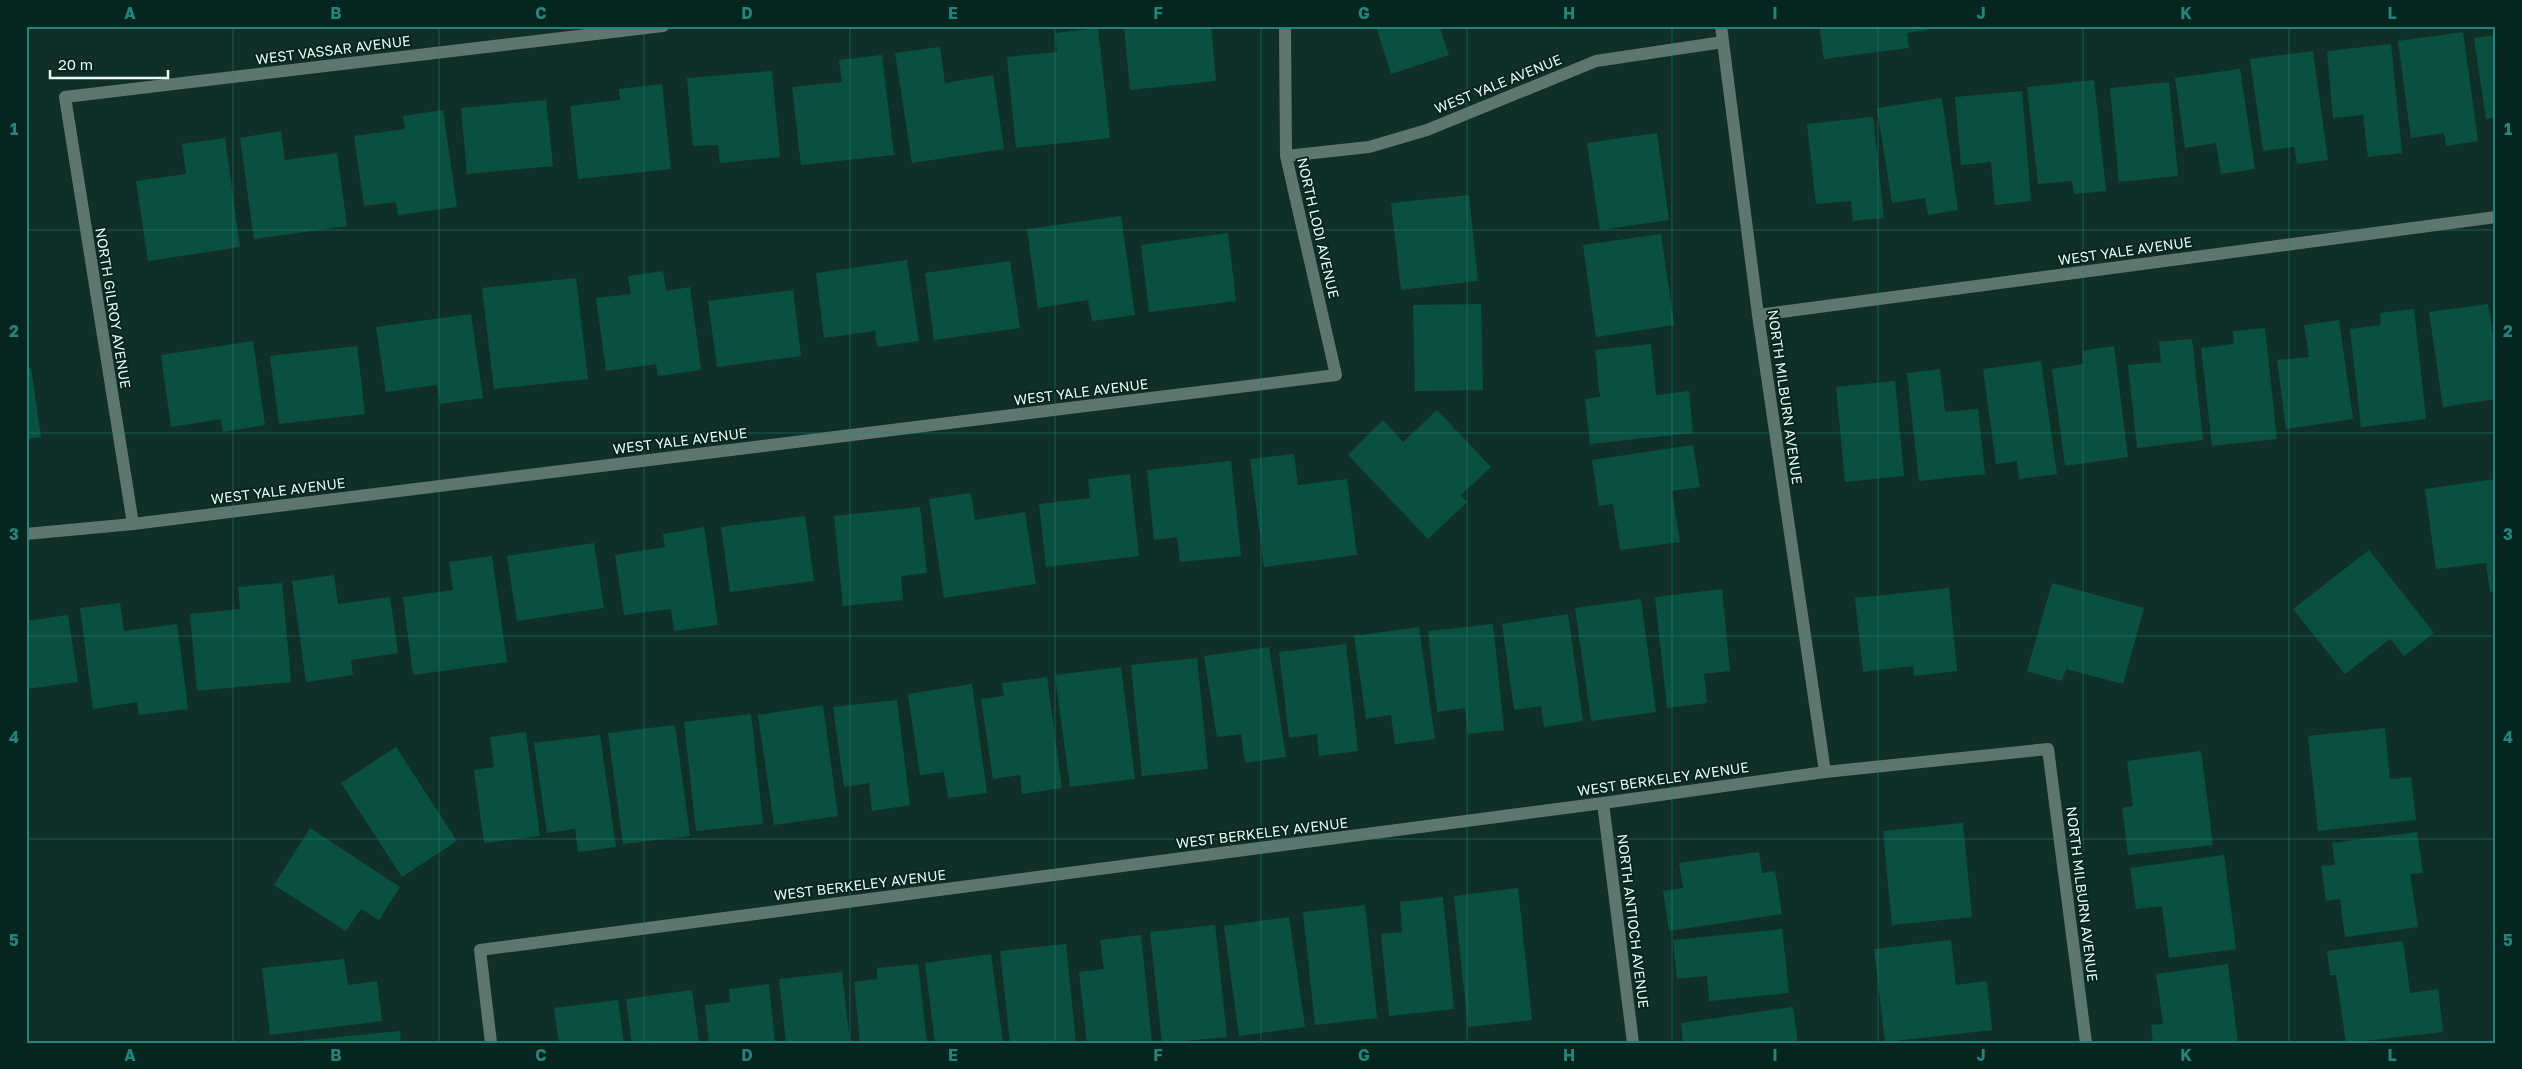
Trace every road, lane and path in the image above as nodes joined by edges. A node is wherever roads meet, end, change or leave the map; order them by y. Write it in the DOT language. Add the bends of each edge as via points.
graph roads {
  1 [pos="664,26"];
  2 [pos="1286,26"];
  3 [pos="1721,26"];
  4 [pos="1723,42"];
  5 [pos="65,97"];
  6 [pos="1286,156"];
  7 [pos="2496,217"];
  8 [pos="1758,316"];
  9 [pos="1336,375"];
  10 [pos="132,524"];
  11 [pos="26,534"];
  12 [pos="2048,749"];
  13 [pos="1825,772"];
  14 [pos="1603,803"];
  15 [pos="491,1043"];
  16 [pos="1633,1043"];
  17 [pos="2086,1043"];
  1 -- 5 [label="street, WEST VASSAR AVENUE"];
  2 -- 6 [label="street, NORTH LODI AVENUE"];
  3 -- 4 [label="street, NORTH MILBURN AVENUE"];
  4 -- 6 [label="street, WEST YALE AVENUE" via="1596,61 1427,130 1369,146"];
  4 -- 8 [label="street, NORTH MILBURN AVENUE"];
  5 -- 10 [label="street, NORTH GILROY AVENUE"];
  6 -- 9 [label="street, NORTH LODI AVENUE"];
  7 -- 8 [label="street, WEST YALE AVENUE"];
  8 -- 13 [label="street, NORTH MILBURN AVENUE"];
  9 -- 10 [label="street, WEST YALE AVENUE"];
  10 -- 11 [label="street, WEST YALE AVENUE"];
  12 -- 13 [label="street, WEST BERKELEY AVENUE"];
  12 -- 17 [label="street, NORTH MILBURN AVENUE"];
  13 -- 14 [label="street, WEST BERKELEY AVENUE"];
  14 -- 15 [label="street, WEST BERKELEY AVENUE" via="480,950"];
  14 -- 16 [label="street, NORTH ANTIOCH AVENUE"];
}
